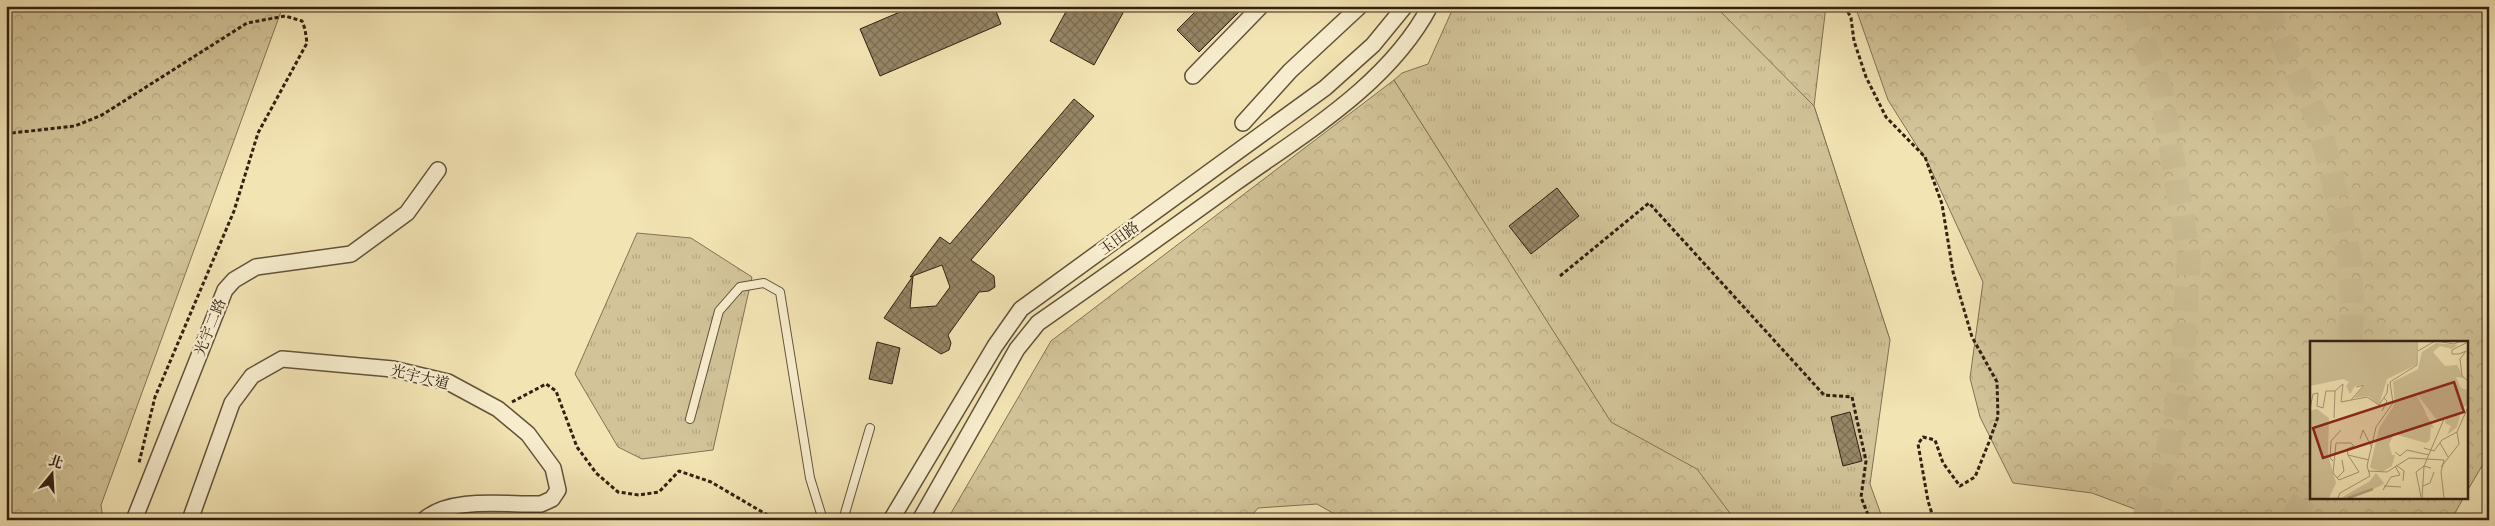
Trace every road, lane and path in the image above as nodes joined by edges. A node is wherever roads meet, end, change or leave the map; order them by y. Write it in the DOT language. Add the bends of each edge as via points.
graph roads {
  1 [pos="1262,6"];
  2 [pos="1360,6"];
  3 [pos="1405,6"];
  4 [pos="1430,6"];
  5 [pos="1845,6"];
  6 [pos="1193,76"];
  7 [pos="1243,123"];
  8 [pos="6,136"];
  9 [pos="438,170"];
  10 [pos="1560,276"];
  11 [pos="498,409"];
  12 [pos="690,419"];
  13 [pos="870,428"];
  14 [pos="139,466"];
  15 [pos="134,520"];
  16 [pos="190,520"];
  17 [pos="424,520"];
  18 [pos="776,520"];
  19 [pos="823,520"];
  20 [pos="843,520"];
  21 [pos="891,520"];
  22 [pos="920,520"];
  23 [pos="1870,520"];
  24 [pos="1934,520"];
  1 -- 6 [label="street"];
  2 -- 7 [label="street" via="1290,71"];
  3 -- 21 [label="street, 玉田路" via="1373,45 1325,88 1021,309 995,346"];
  4 -- 22 [label="street, 玉田路" via="1420,25 1391,60 1344,105 1038,324 1017,350"];
  5 -- 24 [label="path" via="1866,77 1886,118 1925,157 1942,204 1953,272 1972,337 1997,382 1998,417 1975,477 1960,486 1943,463 1935,440 1923,437 1918,444"];
  8 -- 14 [label="path" via="12,132 75,126 102,115 247,23 285,16 302,21 307,43 258,134 234,211 155,397 138,458"];
  9 -- 15 [label="street, 光宇二路" via="406,213 351,254 256,267 234,280 225,290"];
  10 -- 23 [label="path" via="1650,203 1824,395 1852,397 1866,461 1861,497"];
  11 -- 16 [label="street, 光宇大道" via="448,382 394,369 282,359 252,376 232,402"];
  11 -- 17 [label="street, 光宇大道" via="528,434 553,468 558,490 541,504 452,505"];
  11 -- 18 [label="path" via="546,384 556,391 577,448 596,473 618,492 639,495 660,492 679,471 711,482"];
  12 -- 19 [label="lane" via="719,311 740,288 764,283 780,292 810,478"];
  13 -- 20 [label="lane"];
}
